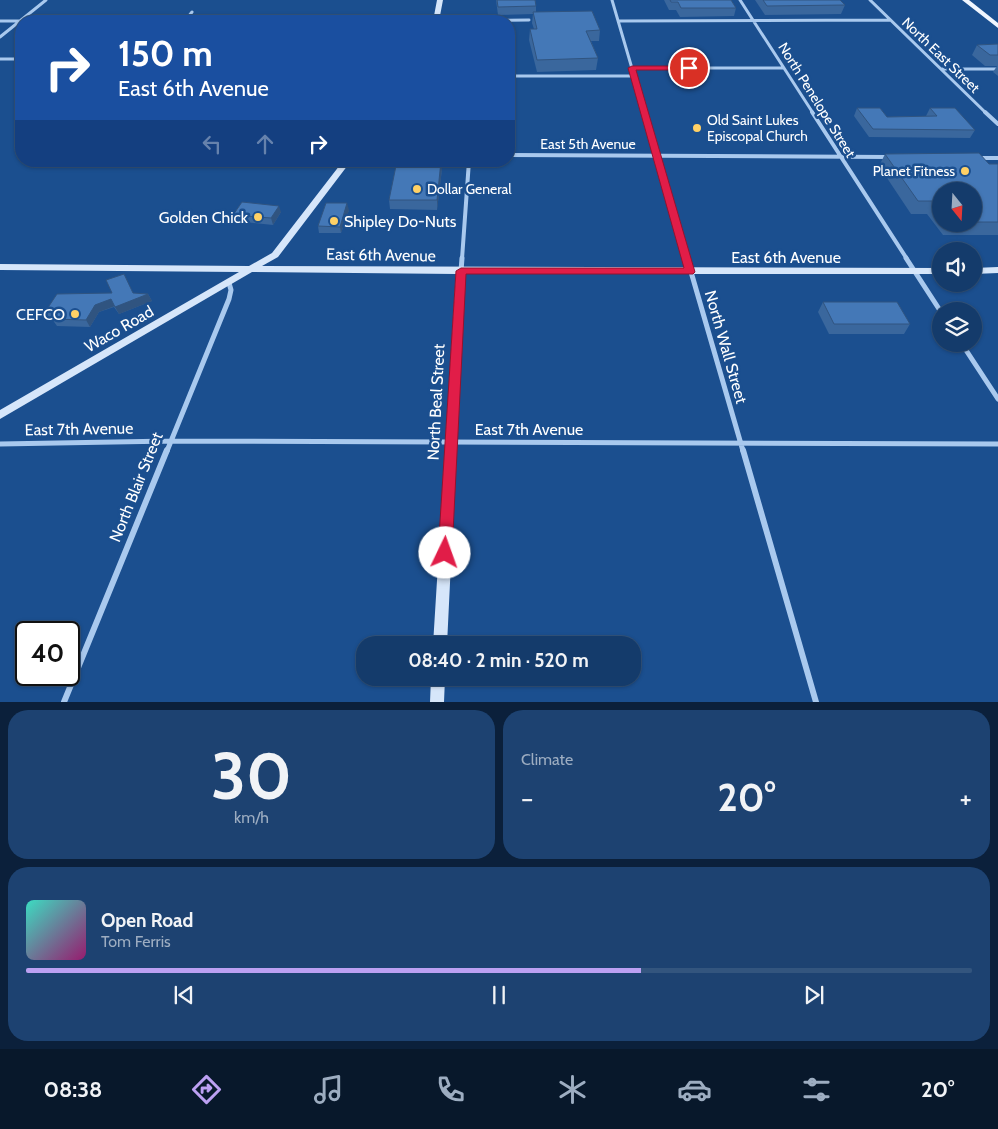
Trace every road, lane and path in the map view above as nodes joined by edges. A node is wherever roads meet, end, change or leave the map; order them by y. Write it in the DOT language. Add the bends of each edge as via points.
graph roads {
  1 [pos="46,0"];
  2 [pos="440,0"];
  3 [pos="612,0"];
  4 [pos="740,0"];
  5 [pos="870,0"];
  6 [pos="965,0"];
  7 [pos="192,12"];
  8 [pos="26,15"];
  9 [pos="190,15"];
  10 [pos="437,15"];
  11 [pos="0,20"];
  12 [pos="15,20"];
  13 [pos="515,20"];
  14 [pos="529,20"];
  15 [pos="753,20"];
  16 [pos="890,20"];
  17 [pos="618,21"];
  18 [pos="15,24"];
  19 [pos="998,26"];
  20 [pos="0,37"];
  21 [pos="0,59"];
  22 [pos="15,59"];
  23 [pos="632,68"];
  24 [pos="784,68"];
  25 [pos="942,69"];
  26 [pos="998,70"];
  27 [pos="515,76"];
  28 [pos="634,76"];
  29 [pos="998,124"];
  30 [pos="515,155"];
  31 [pos="657,156"];
  32 [pos="840,156"];
  33 [pos="897,158"];
  34 [pos="976,158"];
  35 [pos="998,158"];
  36 [pos="342,167"];
  37 [pos="469,167"];
  38 [pos="0,267"];
  39 [pos="253,269"];
  40 [pos="998,270"];
  41 [pos="461,271"];
  42 [pos="982,271"];
  43 [pos="690,272"];
  44 [pos="915,272"];
  45 [pos="932,272"];
  46 [pos="229,283"];
  47 [pos="934,302"];
  48 [pos="967,352"];
  49 [pos="998,399"];
  50 [pos="0,415"];
  51 [pos="171,441"];
  52 [pos="740,442"];
  53 [pos="451,443"];
  54 [pos="0,444"];
  55 [pos="998,444"];
  56 [pos="440,636"];
  57 [pos="438,686"];
  58 [pos="64,702"];
  59 [pos="437,702"];
  60 [pos="816,702"];
  1 -- 8 [label="street"];
  2 -- 10 [label="main road"];
  3 -- 17 [label="street, North Wall Street"];
  4 -- 15 [label="street, North Penelope Street"];
  5 -- 16 [label="street, North East Street"];
  6 -- 19 [label="main road"];
  7 -- 9 [label="street"];
  11 -- 12 [label="street"];
  13 -- 14 [label="street"];
  15 -- 16 [label="street"];
  15 -- 17 [label="street"];
  15 -- 24 [label="street, North Penelope Street"];
  16 -- 25 [label="street, North East Street"];
  17 -- 23 [label="street, North Wall Street"];
  18 -- 20 [label="street"];
  21 -- 22 [label="street"];
  23 -- 24 [label="street"];
  23 -- 28 [label="street, North Wall Street"];
  24 -- 32 [label="street, North Penelope Street"];
  25 -- 26 [label="street"];
  25 -- 29 [label="street, North East Street"];
  27 -- 28 [label="street"];
  28 -- 31 [label="street, North Wall Street"];
  30 -- 31 [label="street, East 5th Avenue"];
  31 -- 32 [label="street, East 5th Avenue"];
  31 -- 43 [label="street, North Wall Street"];
  32 -- 33 [label="street, East 5th Avenue"];
  32 -- 44 [label="street, North Penelope Street"];
  34 -- 35 [label="street"];
  36 -- 39 [label="main road" via="274,255"];
  37 -- 41 [label="street, North Beal Street"];
  38 -- 39 [label="main road, East 6th Avenue"];
  39 -- 41 [label="main road, East 6th Avenue"];
  39 -- 46 [label="main road, Waco Road"];
  40 -- 42 [label="main road"];
  41 -- 43 [label="main road, East 6th Avenue"];
  41 -- 53 [label="main road, North Beal Street"];
  43 -- 44 [label="main road, East 6th Avenue"];
  43 -- 52 [label="street, North Wall Street"];
  44 -- 45 [label="main road, East 6th Avenue"];
  44 -- 47 [label="street, North Penelope Street"];
  46 -- 50 [label="main road, Waco Road"];
  46 -- 51 [label="street, North Blair Street" via="229,299"];
  48 -- 49 [label="street"];
  51 -- 53 [label="street, East 7th Avenue"];
  51 -- 54 [label="street, East 7th Avenue"];
  51 -- 58 [label="street, North Blair Street"];
  52 -- 53 [label="street, East 7th Avenue"];
  52 -- 55 [label="street, East 7th Avenue"];
  52 -- 60 [label="street, North Wall Street"];
  53 -- 56 [label="main road, North Beal Street"];
  57 -- 59 [label="main road"];
}
